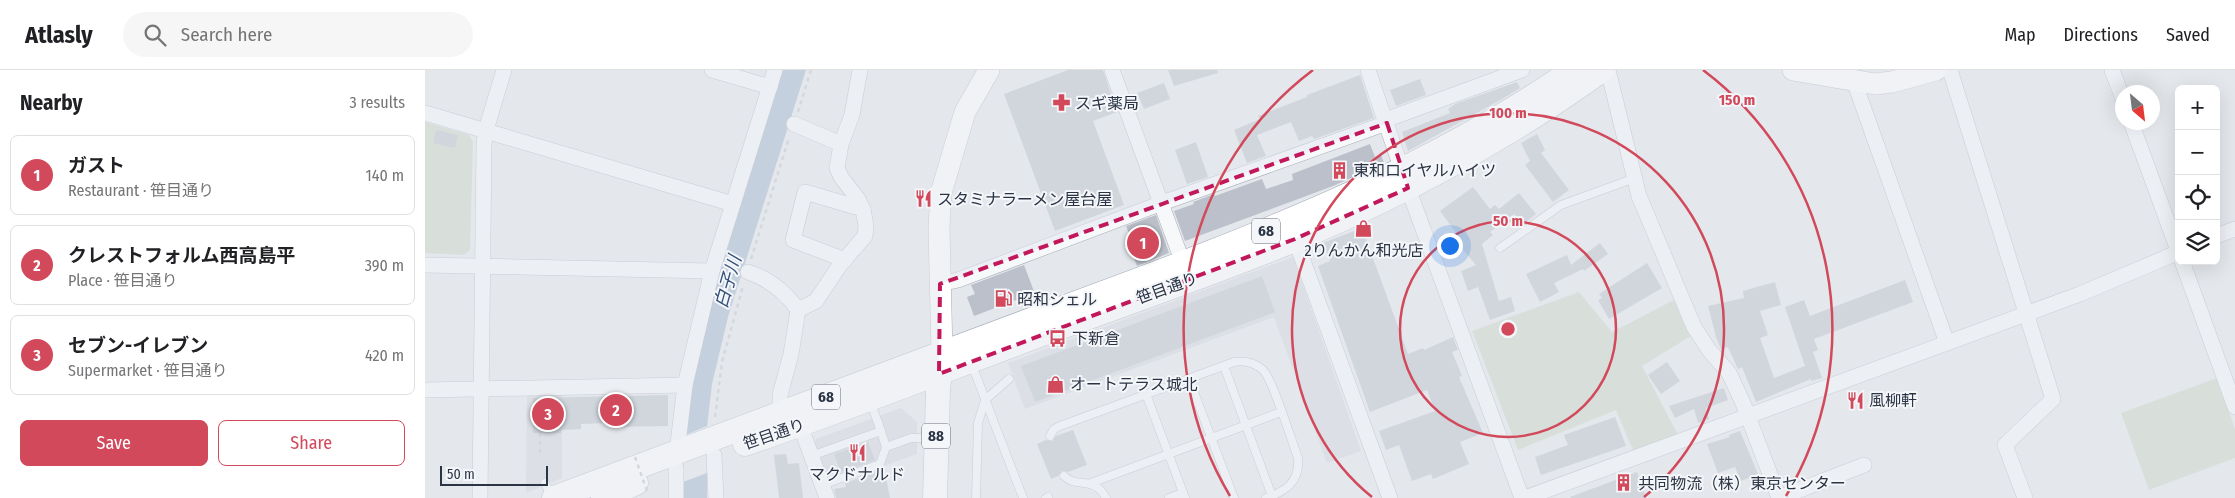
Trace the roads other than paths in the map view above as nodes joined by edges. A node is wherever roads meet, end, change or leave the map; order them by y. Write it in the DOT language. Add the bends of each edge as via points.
graph roads {
  1 [pos="504,70"];
  2 [pos="712,70"];
  3 [pos="775,70"];
  4 [pos="860,70"];
  5 [pos="989,70"];
  6 [pos="1112,70"];
  7 [pos="1368,70"];
  8 [pos="1522,70"];
  9 [pos="1573,70"];
  10 [pos="1602,70"];
  11 [pos="1608,70"];
  12 [pos="1793,70"];
  13 [pos="1936,70"];
  14 [pos="1950,70"];
  15 [pos="2112,70"];
  16 [pos="1854,81"];
  17 [pos="2118,85"];
  18 [pos="770,87"];
  19 [pos="425,113"];
  20 [pos="1386,121"];
  21 [pos="794,124"];
  22 [pos="486,130"];
  23 [pos="2134,130"];
  24 [pos="841,144"];
  25 [pos="1635,178"];
  26 [pos="1406,179"];
  27 [pos="1162,203"];
  28 [pos="733,204"];
  29 [pos="863,209"];
  30 [pos="2235,229"];
  31 [pos="2220,235"];
  32 [pos="1295,239"];
  33 [pos="2175,241"];
  34 [pos="1501,248"];
  35 [pos="2175,254"];
  36 [pos="845,260"];
  37 [pos="1183,263"];
  38 [pos="425,265"];
  39 [pos="2183,265"];
  40 [pos="483,266"];
  41 [pos="712,271"];
  42 [pos="747,272"];
  43 [pos="940,284"];
  44 [pos="798,310"];
  45 [pos="2025,313"];
  46 [pos="1947,342"];
  47 [pos="970,362"];
  48 [pos="940,363"];
  49 [pos="1224,366"];
  50 [pos="1009,379"];
  51 [pos="1189,379"];
  52 [pos="685,385"];
  53 [pos="483,388"];
  54 [pos="425,390"];
  55 [pos="1147,394"];
  56 [pos="869,399"];
  57 [pos="985,400"];
  58 [pos="2235,407"];
  59 [pos="1281,412"];
  60 [pos="1747,416"];
  61 [pos="790,419"];
  62 [pos="1247,425"];
  63 [pos="881,431"];
  64 [pos="1050,436"];
  65 [pos="936,438"];
  66 [pos="1212,438"];
  67 [pos="712,443"];
  68 [pos="886,447"];
  69 [pos="1168,454"];
  70 [pos="811,456"];
  71 [pos="679,460"];
  72 [pos="1864,465"];
  73 [pos="1064,476"];
  74 [pos="1091,483"];
  75 [pos="824,491"];
  76 [pos="550,493"];
  77 [pos="612,493"];
  78 [pos="1184,495"];
  79 [pos="1269,497"];
  80 [pos="481,498"];
  81 [pos="595,498"];
  82 [pos="676,498"];
  83 [pos="716,498"];
  84 [pos="935,498"];
  85 [pos="976,498"];
  86 [pos="1023,498"];
  87 [pos="1106,498"];
  88 [pos="1169,498"];
  89 [pos="1234,498"];
  90 [pos="1390,498"];
  91 [pos="1523,498"];
  92 [pos="1779,498"];
  93 [pos="2025,498"];
  1 -- 22 [label="street"];
  2 -- 18 [label="street"];
  3 -- 18 [label="street"];
  4 -- 24 [label="street" via="852,115"];
  5 -- 43 [label="street" via="965,112 941,193"];
  6 -- 27 [label="street"];
  7 -- 20 [label="street"];
  8 -- 20 [label="street"];
  9 -- 26 [label="main road, 笹目通り / 68"];
  10 -- 26 [label="main road, 笹目通り / 68" via="1520,125"];
  11 -- 25 [label="street"];
  12 -- 16 [label="street"];
  13 -- 16 [label="street" via="1893,82"];
  14 -- 45 [label="street"];
  15 -- 17 [label="street"];
  16 -- 46 [label="street"];
  18 -- 28 [label="street"];
  19 -- 22 [label="street"];
  20 -- 26 [label="street"];
  20 -- 27 [label="street"];
  21 -- 24 [label="street"];
  22 -- 28 [label="street"];
  22 -- 40 [label="street"];
  23 -- 33 [label="street"];
  24 -- 29 [label="street" via="837,168"];
  25 -- 34 [label="lane" via="1561,205"];
  25 -- 60 [label="street" via="1639,196 1694,327 1729,372"];
  26 -- 32 [label="main road, 笹目通り / 68"];
  26 -- 37 [label="main road, 笹目通り / 68"];
  26 -- 91 [label="street"];
  27 -- 37 [label="street"];
  27 -- 43 [label="street"];
  28 -- 41 [label="street"];
  29 -- 36 [label="street" via="865,236"];
  29 -- 36 [label="street" via="805,192 793,240"];
  30 -- 31 [label="street"];
  32 -- 47 [label="main road, 笹目通り / 68"];
  32 -- 90 [label="street"];
  35 -- 45 [label="street" via="2080,294"];
  36 -- 44 [label="street" via="816,301"];
  37 -- 48 [label="main road, 笹目通り / 68"];
  38 -- 40 [label="street"];
  39 -- 58 [label="street"];
  40 -- 41 [label="street"];
  40 -- 53 [label="street"];
  41 -- 52 [label="street"];
  42 -- 44 [label="street" via="774,284"];
  43 -- 48 [label="street"];
  44 -- 61 [label="street" via="780,396"];
  45 -- 46 [label="street"];
  45 -- 93 [label="street" via="2053,399 2005,445"];
  46 -- 60 [label="street"];
  47 -- 48 [label="main road, 笹目通り / 68"];
  47 -- 57 [label="lane"];
  48 -- 56 [label="main road, 笹目通り / 68"];
  48 -- 61 [label="main road, 笹目通り / 68"];
  48 -- 65 [label="main road, 88"];
  49 -- 51 [label="lane"];
  49 -- 59 [label="lane" via="1245,361 1264,371"];
  49 -- 62 [label="lane"];
  50 -- 57 [label="lane"];
  51 -- 55 [label="lane"];
  51 -- 66 [label="lane"];
  52 -- 53 [label="street"];
  52 -- 71 [label="street"];
  53 -- 54 [label="street"];
  53 -- 80 [label="street"];
  55 -- 64 [label="lane" via="1060,426"];
  55 -- 69 [label="lane"];
  56 -- 61 [label="main road, 笹目通り / 68"];
  56 -- 63 [label="lane"];
  57 -- 85 [label="lane" via="979,423"];
  57 -- 86 [label="lane"];
  59 -- 62 [label="lane"];
  59 -- 79 [label="lane" via="1299,468 1290,486"];
  60 -- 91 [label="street"];
  60 -- 92 [label="street"];
  61 -- 67 [label="main road, 笹目通り / 68"];
  61 -- 70 [label="street"];
  62 -- 66 [label="lane"];
  62 -- 79 [label="lane"];
  63 -- 68 [label="lane"];
  63 -- 70 [label="lane"];
  65 -- 68 [label="lane" via="911,438"];
  65 -- 84 [label="main road, 88"];
  66 -- 69 [label="lane"];
  66 -- 89 [label="lane"];
  67 -- 71 [label="main road, 68"];
  67 -- 83 [label="street"];
  68 -- 75 [label="lane" via="879,464"];
  69 -- 74 [label="lane"];
  69 -- 78 [label="lane"];
  70 -- 75 [label="street"];
  71 -- 76 [label="main road, 68"];
  71 -- 77 [label="main road, 68"];
  71 -- 82 [label="street"];
  72 -- 92 [label="street"];
  73 -- 74 [label="lane" via="1071,481"];
  74 -- 87 [label="lane" via="1102,490"];
  77 -- 81 [label="street"];
  78 -- 88 [label="lane"];
}
